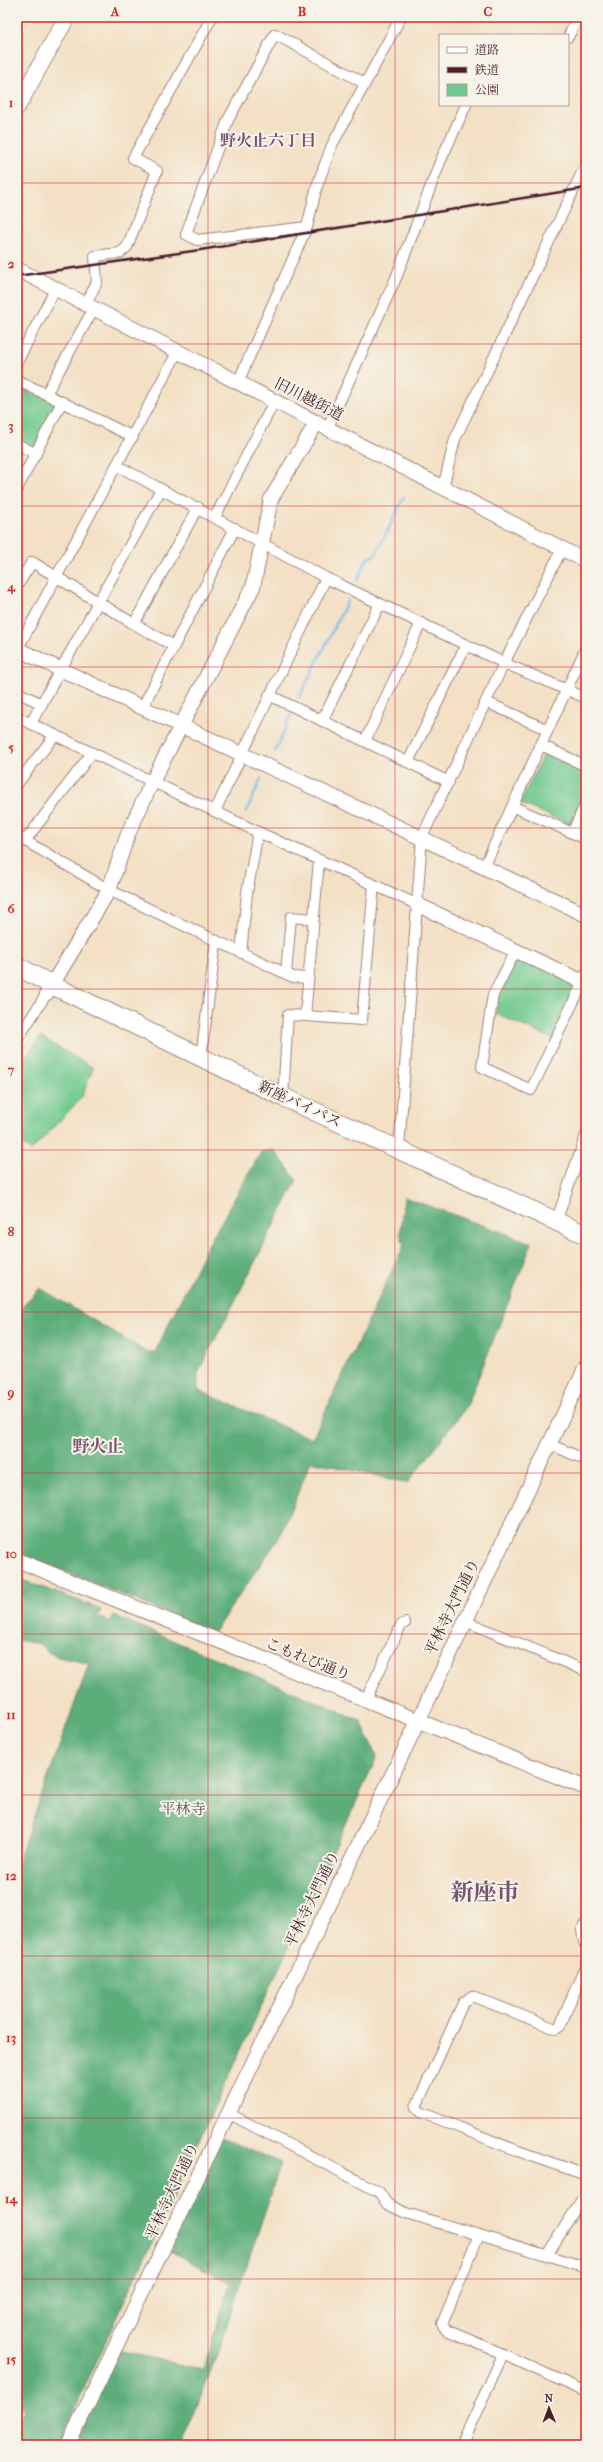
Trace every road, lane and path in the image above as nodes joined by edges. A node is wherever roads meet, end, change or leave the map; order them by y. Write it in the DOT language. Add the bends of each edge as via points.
graph roads {
  1 [pos="67,17"];
  2 [pos="212,17"];
  3 [pos="401,17"];
  4 [pos="578,17"];
  5 [pos="569,35"];
  6 [pos="364,83"];
  7 [pos="466,106"];
  8 [pos="17,107"];
  9 [pos="586,164"];
  10 [pos="307,227"];
  11 [pos="17,269"];
  12 [pos="56,288"];
  13 [pos="90,306"];
  14 [pos="178,351"];
  15 [pos="17,362"];
  16 [pos="17,380"];
  17 [pos="238,382"];
  18 [pos="46,394"];
  19 [pos="275,400"];
  20 [pos="62,402"];
  21 [pos="322,424"];
  22 [pos="133,438"];
  23 [pos="17,444"];
  24 [pos="36,454"];
  25 [pos="118,466"];
  26 [pos="443,488"];
  27 [pos="17,489"];
  28 [pos="161,489"];
  29 [pos="198,507"];
  30 [pos="215,517"];
  31 [pos="235,528"];
  32 [pos="262,543"];
  33 [pos="562,549"];
  34 [pos="586,561"];
  35 [pos="56,578"];
  36 [pos="326,578"];
  37 [pos="17,586"];
  38 [pos="98,602"];
  39 [pos="380,604"];
  40 [pos="134,624"];
  41 [pos="421,624"];
  42 [pos="466,645"];
  43 [pos="174,646"];
  44 [pos="586,648"];
  45 [pos="17,649"];
  46 [pos="504,663"];
  47 [pos="62,670"];
  48 [pos="568,689"];
  49 [pos="17,692"];
  50 [pos="270,696"];
  51 [pos="586,698"];
  52 [pos="486,702"];
  53 [pos="42,704"];
  54 [pos="142,708"];
  55 [pos="17,717"];
  56 [pos="322,721"];
  57 [pos="31,723"];
  58 [pos="181,725"];
  59 [pos="548,730"];
  60 [pos="55,735"];
  61 [pos="365,742"];
  62 [pos="541,745"];
  63 [pos="92,753"];
  64 [pos="242,754"];
  65 [pos="408,762"];
  66 [pos="586,766"];
  67 [pos="152,782"];
  68 [pos="449,782"];
  69 [pos="17,784"];
  70 [pos="586,803"];
  71 [pos="512,806"];
  72 [pos="215,811"];
  73 [pos="258,832"];
  74 [pos="572,833"];
  75 [pos="422,837"];
  76 [pos="21,839"];
  77 [pos="586,839"];
  78 [pos="319,861"];
  79 [pos="484,867"];
  80 [pos="374,885"];
  81 [pos="109,890"];
  82 [pos="416,904"];
  83 [pos="586,915"];
  84 [pos="313,919"];
  85 [pos="216,942"];
  86 [pos="515,952"];
  87 [pos="241,953"];
  88 [pos="17,966"];
  89 [pos="286,974"];
  90 [pos="17,978"];
  91 [pos="308,978"];
  92 [pos="585,980"];
  93 [pos="49,989"];
  94 [pos="305,1016"];
  95 [pos="17,1040"];
  96 [pos="201,1057"];
  97 [pos="283,1097"];
  98 [pos="586,1135"];
  99 [pos="399,1149"];
  100 [pos="556,1222"];
  101 [pos="586,1235"];
  102 [pos="586,1246"];
  103 [pos="586,1367"];
  104 [pos="549,1444"];
  105 [pos="586,1460"];
  106 [pos="17,1560"];
  107 [pos="465,1621"];
  108 [pos="405,1622"];
  109 [pos="586,1671"];
  110 [pos="365,1701"];
  111 [pos="417,1722"];
  112 [pos="586,1788"];
  113 [pos="586,1926"];
  114 [pos="586,1942"];
  115 [pos="586,1964"];
  116 [pos="228,2113"];
  117 [pos="586,2175"];
  118 [pos="586,2193"];
  119 [pos="480,2235"];
  120 [pos="547,2255"];
  121 [pos="586,2267"];
  122 [pos="501,2356"];
  123 [pos="586,2392"];
  124 [pos="68,2445"];
  125 [pos="461,2445"];
  1 -- 8 [label="main road"];
  2 -- 13 [label="street" via="133,158 157,171 127,247 120,253 95,256 97,282"];
  3 -- 6 [label="street"];
  4 -- 5 [label="street"];
  6 -- 10 [label="street" via="332,146 317,186"];
  6 -- 10 [label="street" via="276,34 228,120 186,234 197,240"];
  7 -- 21 [label="street" via="440,162 396,278"];
  9 -- 26 [label="street" via="455,439"];
  10 -- 17 [label="street"];
  11 -- 12 [label="street, 旧川越街道"];
  12 -- 13 [label="street, 旧川越街道"];
  12 -- 15 [label="street"];
  13 -- 14 [label="street, 旧川越街道"];
  13 -- 18 [label="street"];
  14 -- 17 [label="street, 旧川越街道"];
  14 -- 22 [label="street"];
  16 -- 18 [label="street"];
  17 -- 19 [label="street, 旧川越街道"];
  18 -- 20 [label="street"];
  19 -- 21 [label="street, 旧川越街道"];
  19 -- 30 [label="street"];
  20 -- 22 [label="street"];
  20 -- 24 [label="street"];
  21 -- 26 [label="street, 旧川越街道"];
  21 -- 32 [label="street" via="271,499"];
  22 -- 25 [label="street"];
  23 -- 24 [label="street"];
  24 -- 27 [label="street"];
  25 -- 28 [label="street"];
  25 -- 35 [label="street"];
  26 -- 33 [label="street, 旧川越街道"];
  28 -- 29 [label="street"];
  28 -- 38 [label="street"];
  29 -- 30 [label="street"];
  29 -- 40 [label="street"];
  30 -- 31 [label="street"];
  31 -- 32 [label="street"];
  31 -- 43 [label="street"];
  32 -- 36 [label="street"];
  32 -- 58 [label="street" via="253,587"];
  33 -- 34 [label="street, 旧川越街道"];
  33 -- 46 [label="street"];
  35 -- 37 [label="street" via="32,562"];
  35 -- 38 [label="street"];
  35 -- 45 [label="street"];
  36 -- 39 [label="street"];
  36 -- 50 [label="street"];
  38 -- 40 [label="street"];
  38 -- 47 [label="street"];
  39 -- 41 [label="street"];
  39 -- 56 [label="street"];
  40 -- 43 [label="street"];
  41 -- 42 [label="street"];
  41 -- 61 [label="street"];
  42 -- 46 [label="street"];
  42 -- 65 [label="street"];
  43 -- 54 [label="street"];
  44 -- 48 [label="street"];
  45 -- 47 [label="street"];
  46 -- 48 [label="street"];
  46 -- 52 [label="street"];
  47 -- 53 [label="street"];
  47 -- 54 [label="street"];
  48 -- 51 [label="street"];
  48 -- 59 [label="street"];
  49 -- 53 [label="street"];
  50 -- 56 [label="street"];
  50 -- 64 [label="street"];
  52 -- 59 [label="street"];
  52 -- 68 [label="street"];
  53 -- 57 [label="street"];
  54 -- 58 [label="street"];
  55 -- 57 [label="street"];
  56 -- 61 [label="street"];
  57 -- 60 [label="street"];
  58 -- 64 [label="street"];
  58 -- 67 [label="street"];
  59 -- 62 [label="street"];
  60 -- 63 [label="street"];
  60 -- 69 [label="street"];
  61 -- 65 [label="street"];
  62 -- 66 [label="street"];
  62 -- 71 [label="street"];
  63 -- 67 [label="street"];
  63 -- 76 [label="street"];
  64 -- 72 [label="street"];
  64 -- 75 [label="street"];
  65 -- 68 [label="street"];
  67 -- 72 [label="street"];
  67 -- 81 [label="street" via="128,834"];
  68 -- 75 [label="street"];
  70 -- 74 [label="street"];
  71 -- 74 [label="street"];
  71 -- 79 [label="street"];
  72 -- 73 [label="street"];
  73 -- 78 [label="street"];
  73 -- 87 [label="street" via="247,893"];
  74 -- 77 [label="street"];
  75 -- 79 [label="street"];
  75 -- 82 [label="street"];
  76 -- 81 [label="street"];
  78 -- 80 [label="street"];
  78 -- 84 [label="street"];
  79 -- 83 [label="street"];
  80 -- 82 [label="street"];
  80 -- 94 [label="street" via="362,1020"];
  81 -- 85 [label="street"];
  81 -- 93 [label="street"];
  82 -- 86 [label="street"];
  82 -- 99 [label="street"];
  84 -- 89 [label="street" via="291,917"];
  84 -- 91 [label="street"];
  85 -- 87 [label="street"];
  85 -- 96 [label="street"];
  86 -- 92 [label="street"];
  86 -- 92 [label="street" via="493,995 482,1066 531,1090"];
  87 -- 89 [label="street"];
  88 -- 93 [label="highway, 新座バイパス"];
  89 -- 91 [label="street"];
  90 -- 93 [label="highway, 新座バイパス"];
  91 -- 94 [label="street"];
  93 -- 95 [label="street"];
  93 -- 96 [label="highway, 新座バイパス"];
  93 -- 102 [label="highway, 新座バイパス"];
  94 -- 97 [label="street" via="288,1015"];
  96 -- 97 [label="highway, 新座バイパス"];
  97 -- 99 [label="highway, 新座バイパス"];
  98 -- 100 [label="street"];
  99 -- 100 [label="highway, 新座バイパス"];
  100 -- 101 [label="highway, 新座バイパス"];
  103 -- 104 [label="street, 平林寺大門通り"];
  104 -- 105 [label="street"];
  104 -- 107 [label="street, 平林寺大門通り"];
  106 -- 110 [label="street, こもれび通り"];
  107 -- 109 [label="street"];
  107 -- 111 [label="street, 平林寺大門通り"];
  108 -- 110 [label="street" via="400,1625"];
  110 -- 111 [label="street, こもれび通り"];
  111 -- 112 [label="street, こもれび通り"];
  111 -- 116 [label="street, 平林寺大門通り"];
  113 -- 114 [label="street"];
  115 -- 117 [label="street" via="560,2026 556,2029 472,1996 463,2003 416,2107 420,2112"];
  116 -- 119 [label="street" via="379,2192 387,2204 406,2213"];
  116 -- 124 [label="street, 平林寺大門通り"];
  118 -- 120 [label="street"];
  119 -- 120 [label="street"];
  119 -- 122 [label="street" via="442,2324 446,2330 501,2353"];
  120 -- 121 [label="street"];
  122 -- 123 [label="street" via="507,2356"];
  122 -- 125 [label="street"];
}
